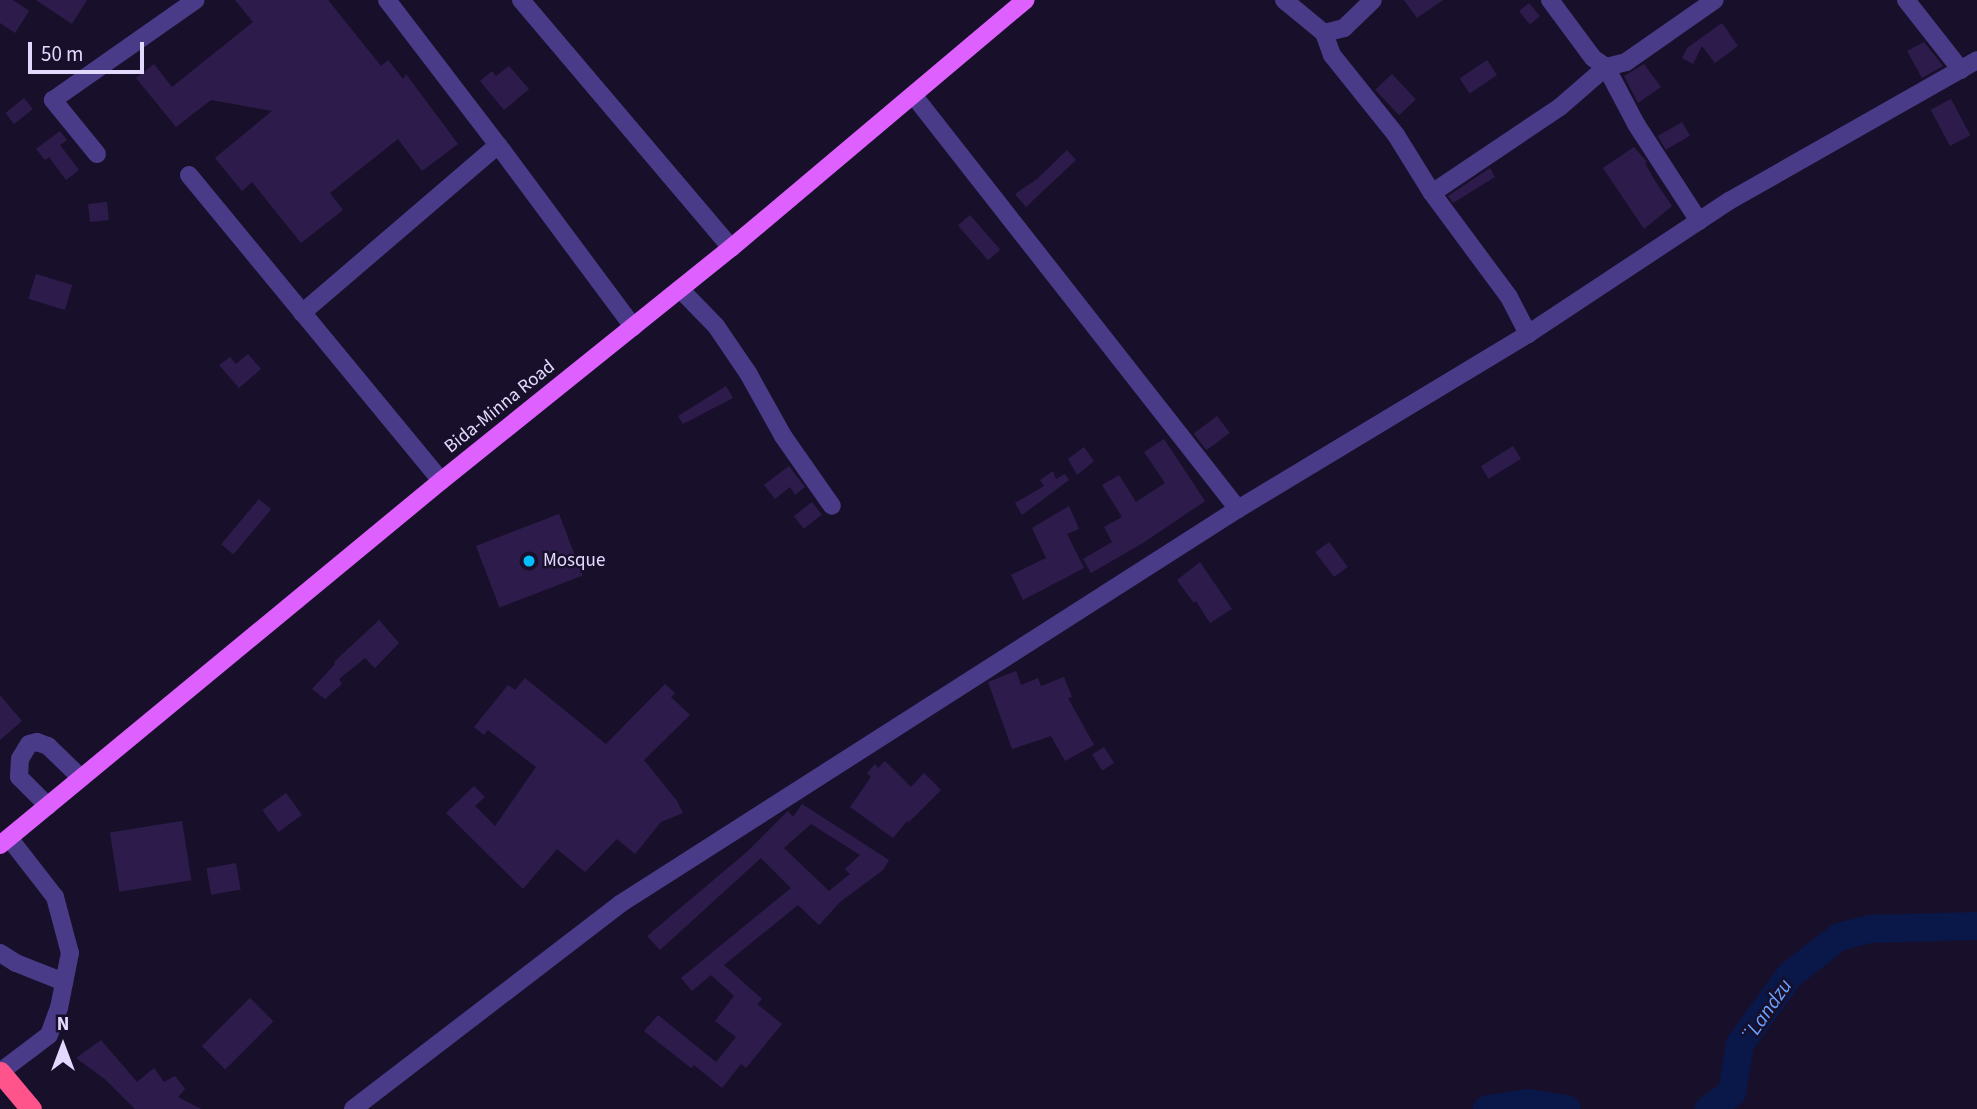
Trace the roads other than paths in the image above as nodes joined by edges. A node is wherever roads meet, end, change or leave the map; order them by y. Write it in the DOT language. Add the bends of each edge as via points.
graph roads {
  1 [pos="196,0"];
  2 [pos="387,0"];
  3 [pos="521,0"];
  4 [pos="1025,0"];
  5 [pos="1284,0"];
  6 [pos="1373,0"];
  7 [pos="1550,0"];
  8 [pos="1715,0"];
  9 [pos="1906,0"];
  10 [pos="1324,33"];
  11 [pos="1977,60"];
  12 [pos="1606,67"];
  13 [pos="1961,70"];
  14 [pos="914,96"];
  15 [pos="498,145"];
  16 [pos="97,154"];
  17 [pos="189,175"];
  18 [pos="1432,193"];
  19 [pos="1699,221"];
  20 [pos="731,248"];
  21 [pos="680,289"];
  22 [pos="302,313"];
  23 [pos="633,327"];
  24 [pos="1528,334"];
  25 [pos="441,481"];
  26 [pos="832,506"];
  27 [pos="1238,509"];
  28 [pos="81,778"];
  29 [pos="48,806"];
  30 [pos="4,842"];
  31 [pos="0,953"];
  32 [pos="64,982"];
  33 [pos="0,1072"];
  34 [pos="31,1109"];
  35 [pos="353,1109"];
  1 -- 16 [label="street" via="53,100"];
  2 -- 15 [label="street"];
  3 -- 20 [label="street"];
  4 -- 14 [label="main road, Bida-Minna Road"];
  5 -- 10 [label="street"];
  6 -- 10 [label="street" via="1344,28"];
  7 -- 12 [label="street" via="1593,58"];
  8 -- 12 [label="street" via="1626,62"];
  9 -- 13 [label="street"];
  10 -- 18 [label="street" via="1332,55 1396,135"];
  11 -- 13 [label="street"];
  12 -- 18 [label="street" via="1560,107"];
  12 -- 19 [label="street" via="1636,124"];
  13 -- 19 [label="street"];
  14 -- 20 [label="main road, Bida-Minna Road"];
  14 -- 27 [label="street"];
  15 -- 22 [label="street"];
  15 -- 23 [label="street"];
  17 -- 22 [label="street"];
  18 -- 24 [label="street" via="1509,297"];
  19 -- 24 [label="street"];
  20 -- 21 [label="main road, Bida-Minna Road"];
  21 -- 23 [label="main road, Bida-Minna Road"];
  21 -- 26 [label="street" via="716,326"];
  22 -- 25 [label="street"];
  23 -- 25 [label="main road, Bida-Minna Road"];
  24 -- 27 [label="street"];
  25 -- 28 [label="main road, Bida-Minna Road"];
  27 -- 35 [label="street" via="620,904"];
  28 -- 29 [label="main road, Bida-Minna Road"];
  28 -- 29 [label="street" via="48,746 29,744 20,759 19,777"];
  29 -- 30 [label="main road, Bida-Minna Road"];
  30 -- 32 [label="street" via="55,897 70,953"];
  31 -- 32 [label="street"];
  32 -- 33 [label="street" via="49,1035"];
  33 -- 34 [label="highway"];
}
